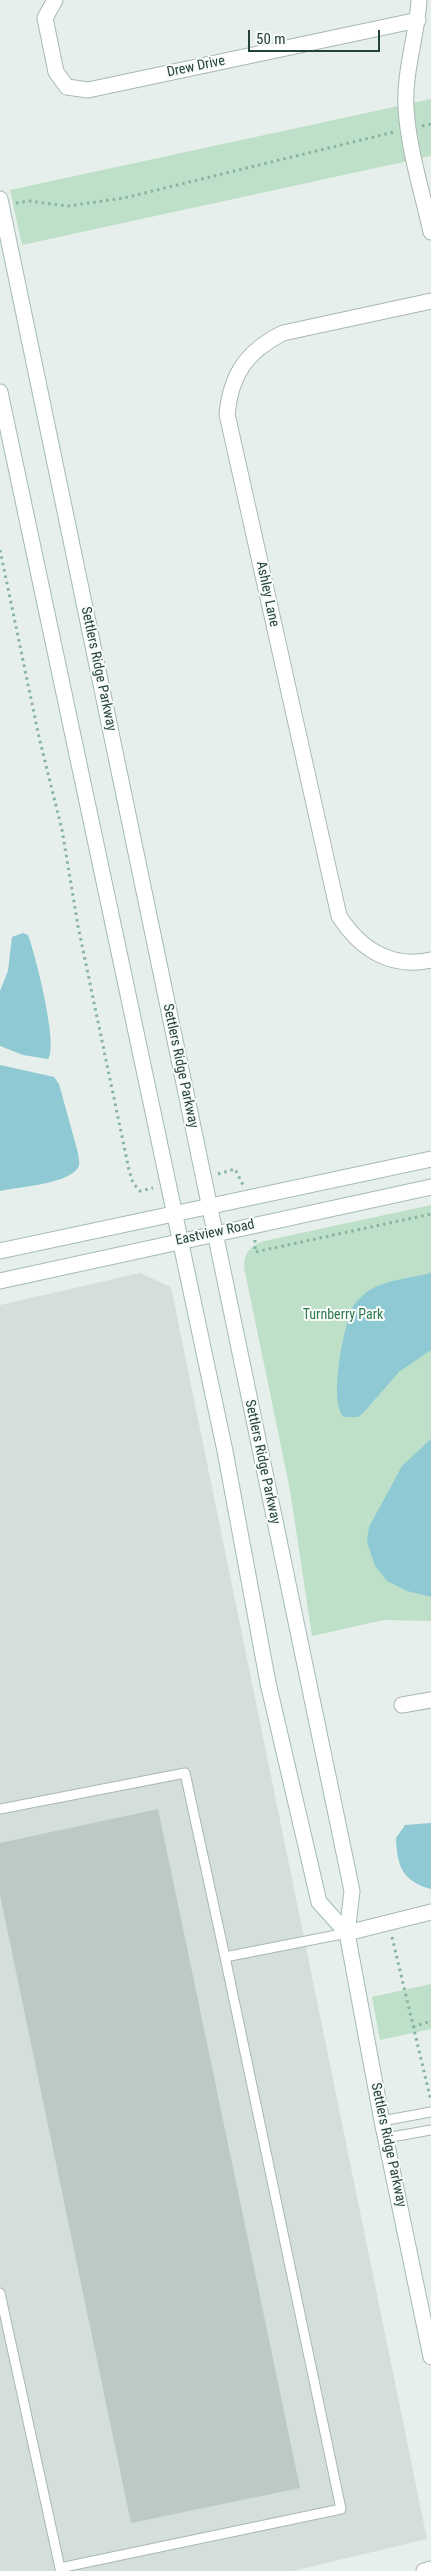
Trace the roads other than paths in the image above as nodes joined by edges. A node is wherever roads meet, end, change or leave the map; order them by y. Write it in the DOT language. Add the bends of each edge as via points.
graph roads {
  1 [pos="55,0"];
  2 [pos="419,0"];
  3 [pos="418,20"];
  4 [pos="0,199"];
  5 [pos="2,221"];
  6 [pos="431,232"];
  7 [pos="431,301"];
  8 [pos="0,392"];
  9 [pos="431,960"];
  10 [pos="431,1159"];
  11 [pos="431,1187"];
  12 [pos="209,1207"];
  13 [pos="174,1214"];
  14 [pos="214,1233"];
  15 [pos="180,1240"];
  16 [pos="0,1252"];
  17 [pos="0,1281"];
  18 [pos="431,1700"];
  19 [pos="402,1705"];
  20 [pos="0,1809"];
  21 [pos="431,1912"];
  22 [pos="347,1933"];
  23 [pos="225,1957"];
  24 [pos="431,2112"];
  25 [pos="382,2121"];
  26 [pos="431,2130"];
  27 [pos="386,2138"];
  28 [pos="0,2293"];
  29 [pos="431,2357"];
  30 [pos="431,2569"];
  31 [pos="424,2571"];
  1 -- 3 [label="street, Drew Drive" via="45,18 56,72 67,87 77,90"];
  2 -- 3 [label="street"];
  3 -- 6 [label="street" via="406,106 408,129"];
  4 -- 5 [label="street, Settlers Ridge Parkway"];
  5 -- 12 [label="street, Settlers Ridge Parkway"];
  7 -- 9 [label="street, Ashley Lane" via="283,333 270,340 256,350 231,385 227,414 339,916 355,939 378,955 410,963"];
  8 -- 13 [label="street"];
  10 -- 12 [label="street, Eastview Road"];
  11 -- 14 [label="street, Eastview Road"];
  12 -- 13 [label="street, Eastview Road"];
  12 -- 14 [label="street, Settlers Ridge Parkway"];
  13 -- 15 [label="street"];
  13 -- 16 [label="street, Eastview Road"];
  14 -- 15 [label="street, Eastview Road"];
  14 -- 22 [label="street, Settlers Ridge Parkway" via="352,1891"];
  15 -- 17 [label="street, Eastview Road"];
  15 -- 22 [label="street" via="225,1451 268,1683 319,1902"];
  18 -- 19 [label="street"];
  20 -- 23 [label="lane" via="185,1773"];
  21 -- 22 [label="street"];
  22 -- 23 [label="lane"];
  22 -- 25 [label="street, Settlers Ridge Parkway"];
  23 -- 28 [label="lane" via="341,2509 60,2568"];
  24 -- 25 [label="lane"];
  25 -- 27 [label="street, Settlers Ridge Parkway"];
  26 -- 27 [label="lane"];
  27 -- 29 [label="street, Settlers Ridge Parkway"];
  30 -- 31 [label="street"];
}
